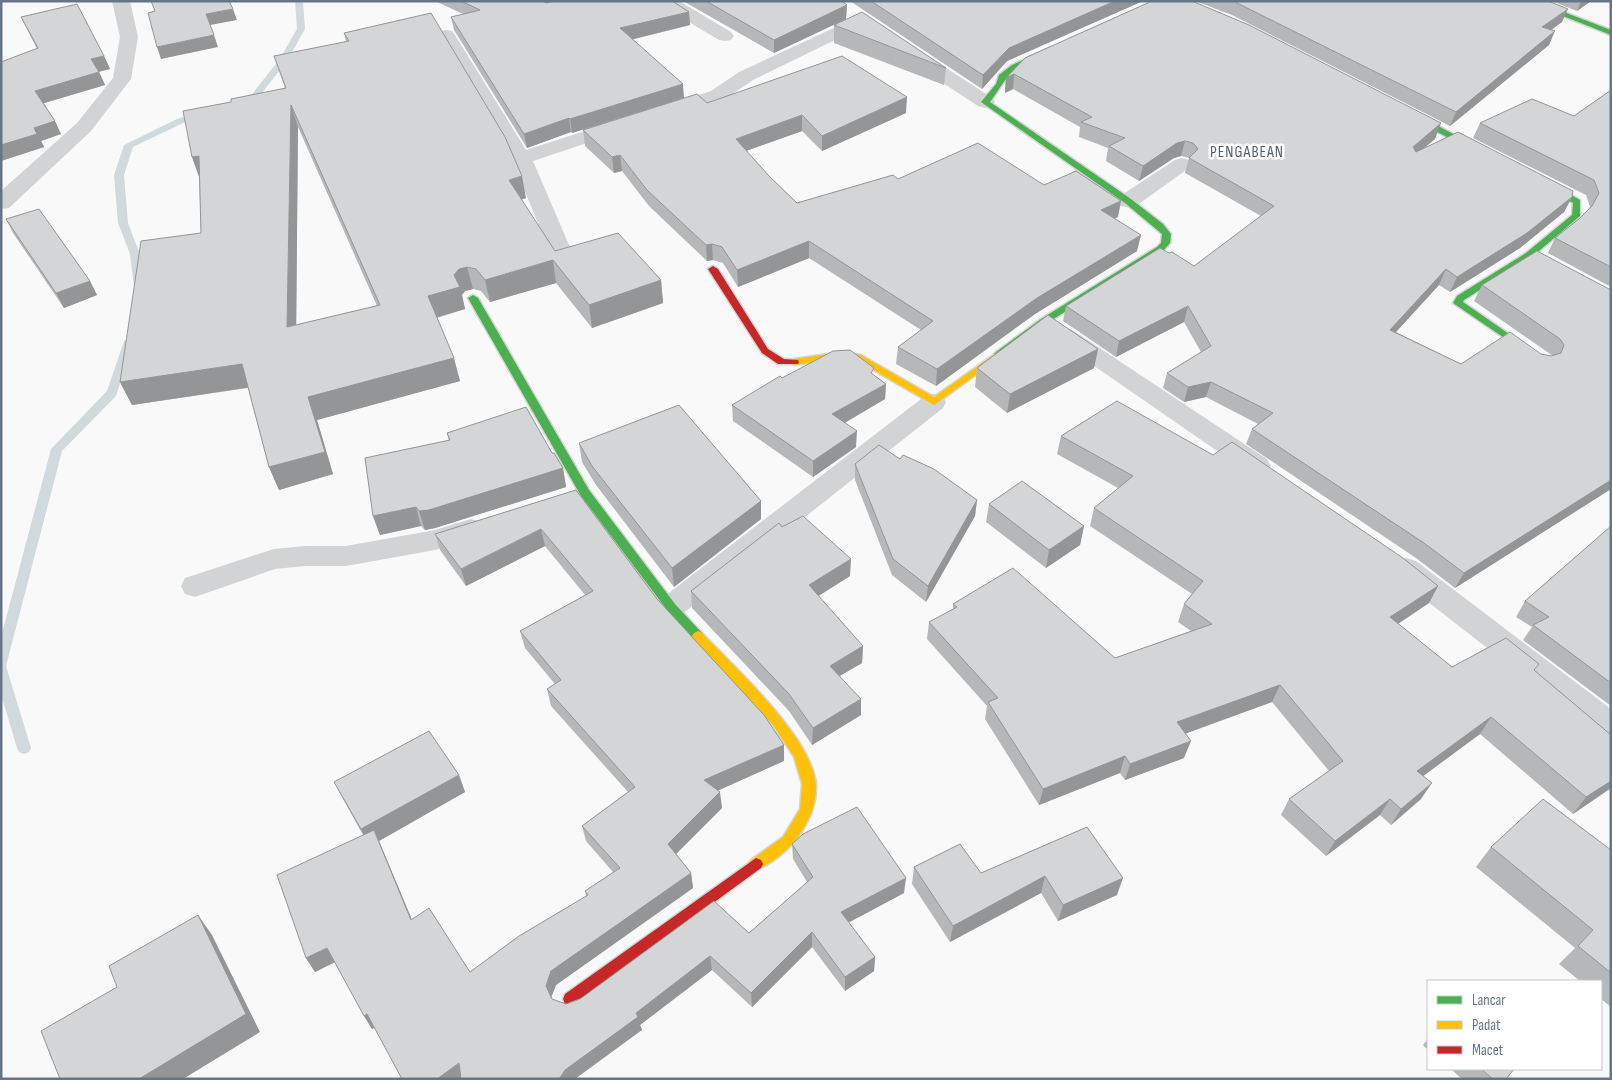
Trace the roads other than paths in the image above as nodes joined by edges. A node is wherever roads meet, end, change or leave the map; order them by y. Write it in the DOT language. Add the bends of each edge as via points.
graph roads {
  1 [pos="121,1"];
  2 [pos="532,1"];
  3 [pos="556,1"];
  4 [pos="666,1"];
  5 [pos="1528,1"];
  6 [pos="879,32"];
  7 [pos="1611,33"];
  8 [pos="446,35"];
  9 [pos="725,36"];
  10 [pos="1067,44"];
  11 [pos="903,48"];
  12 [pos="984,102"];
  13 [pos="1394,106"];
  14 [pos="652,116"];
  15 [pos="634,122"];
  16 [pos="1491,156"];
  17 [pos="520,158"];
  18 [pos="1182,164"];
  19 [pos="1525,173"];
  20 [pos="1128,201"];
  21 [pos="1,203"];
  22 [pos="561,252"];
  23 [pos="713,269"];
  24 [pos="473,298"];
  25 [pos="1044,321"];
  26 [pos="1542,362"];
  27 [pos="934,402"];
  28 [pos="1274,477"];
  29 [pos="585,493"];
  30 [pos="556,502"];
  31 [pos="491,522"];
  32 [pos="1388,556"];
  33 [pos="195,586"];
  34 [pos="671,608"];
  35 [pos="1611,727"];
  36 [pos="570,999"];
  1 -- 21 [label="street" via="129,37 122,79 84,127"];
  2 -- 3 [label="street" via="540,4"];
  4 -- 9 [label="street"];
  5 -- 7 [label="street"];
  6 -- 14 [label="street" via="856,15 718,95"];
  8 -- 17 [label="street"];
  10 -- 12 [label="street" via="1014,67 1002,77"];
  11 -- 12 [label="street"];
  12 -- 20 [label="street"];
  13 -- 16 [label="street"];
  15 -- 17 [label="street"];
  17 -- 22 [label="street"];
  18 -- 20 [label="street"];
  19 -- 26 [label="street" via="1577,202 1576,216 1537,259 1460,298 1458,303"];
  20 -- 25 [label="street" via="1160,226 1167,234 1165,243"];
  23 -- 27 [label="street" via="765,351 782,362 842,355 858,357"];
  24 -- 29 [label="street"];
  25 -- 27 [label="street"];
  25 -- 28 [label="street"];
  27 -- 34 [label="street"];
  29 -- 30 [label="street"];
  29 -- 34 [label="street"];
  31 -- 33 [label="street" via="435,540 346,556 274,559"];
  32 -- 35 [label="street"];
  34 -- 36 [label="street" via="777,721 800,755 809,784 807,810 788,841"];
}
